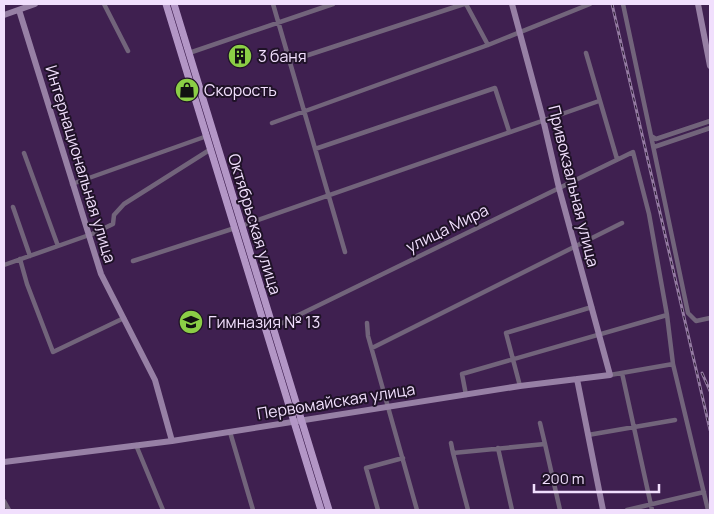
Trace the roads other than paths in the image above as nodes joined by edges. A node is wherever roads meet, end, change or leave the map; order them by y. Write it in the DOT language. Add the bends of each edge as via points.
graph roads {
  1 [pos="35,4"];
  2 [pos="104,4"];
  3 [pos="166,4"];
  4 [pos="174,4"];
  5 [pos="274,4"];
  6 [pos="333,4"];
  7 [pos="465,4"];
  8 [pos="512,4"];
  9 [pos="590,4"];
  10 [pos="622,4"];
  11 [pos="698,4"];
  12 [pos="18,7"];
  13 [pos="4,15"];
  14 [pos="279,22"];
  15 [pos="519,32"];
  16 [pos="488,45"];
  17 [pos="128,50"];
  18 [pos="189,53"];
  19 [pos="586,53"];
  20 [pos="290,61"];
  21 [pos="710,66"];
  22 [pos="599,101"];
  23 [pos="305,112"];
  24 [pos="543,119"];
  25 [pos="710,121"];
  26 [pos="272,123"];
  27 [pos="710,128"];
  28 [pos="509,131"];
  29 [pos="207,136"];
  30 [pos="651,136"];
  31 [pos="654,147"];
  32 [pos="211,149"];
  33 [pos="315,149"];
  34 [pos="24,153"];
  35 [pos="617,159"];
  36 [pos="72,184"];
  37 [pos="559,188"];
  38 [pos="329,197"];
  39 [pos="13,207"];
  40 [pos="622,223"];
  41 [pos="238,227"];
  42 [pos="87,235"];
  43 [pos="58,246"];
  44 [pos="575,246"];
  45 [pos="345,252"];
  46 [pos="30,256"];
  47 [pos="20,259"];
  48 [pos="133,261"];
  49 [pos="4,265"];
  50 [pos="592,307"];
  51 [pos="667,315"];
  52 [pos="124,318"];
  53 [pos="710,318"];
  54 [pos="367,323"];
  55 [pos="272,328"];
  56 [pos="600,334"];
  57 [pos="372,348"];
  58 [pos="513,359"];
  59 [pos="673,364"];
  60 [pos="622,372"];
  61 [pos="610,375"];
  62 [pos="577,380"];
  63 [pos="520,386"];
  64 [pos="466,395"];
  65 [pos="388,407"];
  66 [pos="675,420"];
  67 [pos="297,421"];
  68 [pos="540,423"];
  69 [pos="634,426"];
  70 [pos="230,432"];
  71 [pos="588,435"];
  72 [pos="172,441"];
  73 [pos="451,443"];
  74 [pos="545,444"];
  75 [pos="136,445"];
  76 [pos="498,448"];
  77 [pos="453,453"];
  78 [pos="403,458"];
  79 [pos="4,462"];
  80 [pos="704,492"];
  81 [pos="4,501"];
  82 [pos="651,508"];
  83 [pos="9,510"];
  84 [pos="164,510"];
  85 [pos="253,510"];
  86 [pos="321,510"];
  87 [pos="329,510"];
  88 [pos="378,510"];
  89 [pos="417,510"];
  90 [pos="468,510"];
  91 [pos="512,510"];
  92 [pos="560,510"];
  93 [pos="603,510"];
  94 [pos="627,510"];
  95 [pos="708,510"];
  1 -- 12 [label="street"];
  2 -- 17 [label="street"];
  3 -- 29 [label="main road, Октябрьская улица"];
  4 -- 18 [label="main road, Октябрьская улица"];
  5 -- 14 [label="street"];
  6 -- 14 [label="street"];
  7 -- 16 [label="street"];
  7 -- 20 [label="street"];
  8 -- 15 [label="street, Привокзальная улица"];
  9 -- 15 [label="street"];
  10 -- 30 [label="street"];
  11 -- 21 [label="street"];
  12 -- 13 [label="street"];
  12 -- 36 [label="street, Интернациональная улица"];
  14 -- 18 [label="street"];
  14 -- 20 [label="street"];
  15 -- 16 [label="street"];
  15 -- 24 [label="street, Привокзальная улица"];
  16 -- 23 [label="street"];
  18 -- 41 [label="main road, Октябрьская улица"];
  19 -- 22 [label="street"];
  20 -- 23 [label="street"];
  22 -- 24 [label="street"];
  22 -- 35 [label="street"];
  23 -- 26 [label="street"];
  23 -- 33 [label="street"];
  24 -- 28 [label="street"];
  24 -- 37 [label="street, Привокзальная улица"];
  25 -- 30 [label="street" via="656,139"];
  27 -- 31 [label="street"];
  28 -- 33 [label="street" via="495,88"];
  28 -- 38 [label="street"];
  29 -- 32 [label="main road, Октябрьская улица"];
  29 -- 36 [label="street"];
  30 -- 31 [label="street"];
  31 -- 53 [label="street" via="688,312 696,321"];
  32 -- 41 [label="main road, Октябрьская улица"];
  32 -- 42 [label="street" via="124,204 114,215 113,224"];
  33 -- 38 [label="street"];
  34 -- 43 [label="street"];
  35 -- 37 [label="street, улица Мира"];
  35 -- 51 [label="street, улица Мира" via="633,152 650,214"];
  36 -- 42 [label="street, Интернациональная улица"];
  37 -- 44 [label="street, Привокзальная улица"];
  37 -- 55 [label="street, улица Мира"];
  38 -- 41 [label="street"];
  38 -- 45 [label="street"];
  39 -- 46 [label="street"];
  40 -- 44 [label="street"];
  41 -- 48 [label="street"];
  41 -- 55 [label="main road, Октябрьская улица"];
  41 -- 67 [label="main road, Октябрьская улица"];
  42 -- 43 [label="street"];
  42 -- 52 [label="street, Интернациональная улица" via="101,274"];
  43 -- 46 [label="street"];
  44 -- 50 [label="street, Привокзальная улица"];
  44 -- 57 [label="street"];
  46 -- 47 [label="street"];
  47 -- 49 [label="street"];
  47 -- 52 [label="street" via="53,352"];
  50 -- 56 [label="street, Привокзальная улица"];
  50 -- 58 [label="street" via="506,332"];
  51 -- 56 [label="street"];
  51 -- 59 [label="street"];
  52 -- 72 [label="street, Интернациональная улица" via="155,380"];
  54 -- 57 [label="street"];
  55 -- 67 [label="main road, Октябрьская улица"];
  56 -- 58 [label="street"];
  56 -- 61 [label="street, Привокзальная улица"];
  57 -- 65 [label="street"];
  58 -- 63 [label="street"];
  58 -- 64 [label="street" via="462,374"];
  59 -- 60 [label="street, Первомайская улица"];
  59 -- 80 [label="street"];
  60 -- 61 [label="street, Первомайская улица"];
  60 -- 69 [label="street"];
  61 -- 62 [label="street, Первомайская улица"];
  62 -- 63 [label="street, Первомайская улица"];
  62 -- 71 [label="street"];
  63 -- 64 [label="street, Первомайская улица"];
  64 -- 65 [label="street, Первомайская улица"];
  65 -- 67 [label="street, Первомайская улица"];
  65 -- 78 [label="street"];
  66 -- 69 [label="street"];
  67 -- 70 [label="street, Первомайская улица"];
  67 -- 86 [label="main road, Октябрьская улица"];
  67 -- 87 [label="main road, Октябрьская улица"];
  68 -- 74 [label="street"];
  69 -- 71 [label="street"];
  69 -- 82 [label="street"];
  70 -- 72 [label="street, Первомайская улица"];
  70 -- 85 [label="street"];
  71 -- 93 [label="street"];
  72 -- 75 [label="street, Первомайская улица"];
  73 -- 77 [label="street"];
  74 -- 76 [label="street"];
  74 -- 92 [label="street"];
  75 -- 79 [label="street, Первомайская улица"];
  75 -- 84 [label="street"];
  76 -- 77 [label="street"];
  76 -- 91 [label="street"];
  77 -- 90 [label="street"];
  78 -- 88 [label="street" via="366,468"];
  78 -- 89 [label="street"];
  80 -- 82 [label="street"];
  80 -- 95 [label="street"];
  81 -- 83 [label="street"];
  82 -- 94 [label="street"];
}
